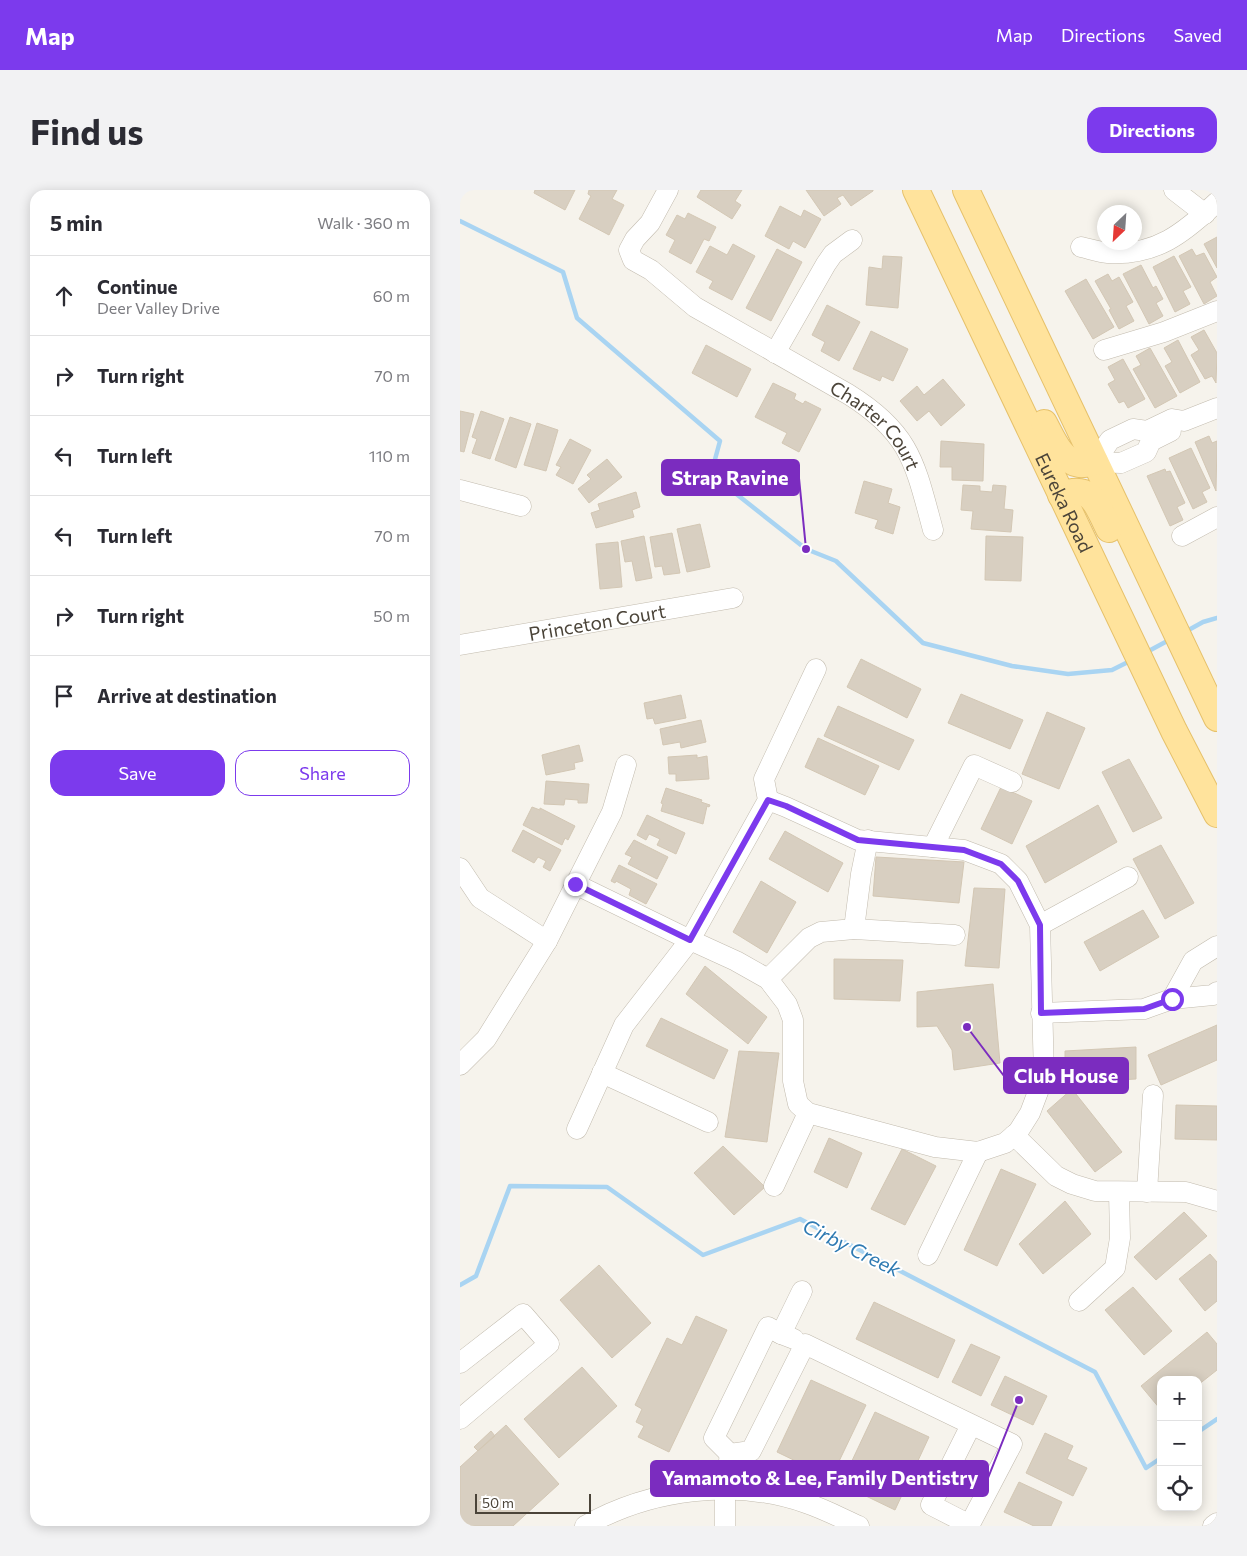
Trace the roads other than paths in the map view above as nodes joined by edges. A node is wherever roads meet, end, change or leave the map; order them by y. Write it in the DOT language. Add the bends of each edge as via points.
graph roads {
  1 [pos="668,190"];
  2 [pos="916,190"];
  3 [pos="966,190"];
  4 [pos="1174,190"];
  5 [pos="1211,208"];
  6 [pos="852,240"];
  7 [pos="1081,248"];
  8 [pos="1217,311"];
  9 [pos="986,336"];
  10 [pos="1104,350"];
  11 [pos="775,353"];
  12 [pos="1217,408"];
  13 [pos="1095,462"];
  14 [pos="460,490"];
  15 [pos="1061,495"];
  16 [pos="521,506"];
  17 [pos="1217,516"];
  18 [pos="933,530"];
  19 [pos="1182,536"];
  20 [pos="733,598"];
  21 [pos="1165,610"];
  22 [pos="460,646"];
  23 [pos="816,669"];
  24 [pos="1217,718"];
  25 [pos="626,765"];
  26 [pos="1012,782"];
  27 [pos="768,800"];
  28 [pos="1217,814"];
  29 [pos="868,840"];
  30 [pos="932,847"];
  31 [pos="460,868"];
  32 [pos="1128,877"];
  33 [pos="575,884"];
  34 [pos="1040,925"];
  35 [pos="854,929"];
  36 [pos="955,935"];
  37 [pos="690,940"];
  38 [pos="547,941"];
  39 [pos="1214,955"];
  40 [pos="768,979"];
  41 [pos="1217,992"];
  42 [pos="1172,999"];
  43 [pos="1041,1013"];
  44 [pos="460,1066"];
  45 [pos="602,1073"];
  46 [pos="1153,1095"];
  47 [pos="808,1113"];
  48 [pos="708,1122"];
  49 [pos="577,1128"];
  50 [pos="1014,1135"];
  51 [pos="978,1152"];
  52 [pos="774,1186"];
  53 [pos="1119,1192"];
  54 [pos="1147,1192"];
  55 [pos="1217,1201"];
  56 [pos="928,1255"];
  57 [pos="802,1291"];
  58 [pos="1079,1301"];
  59 [pos="781,1334"];
  60 [pos="805,1344"];
  61 [pos="460,1363"];
  62 [pos="460,1419"];
  63 [pos="971,1424"];
  64 [pos="730,1454"];
  65 [pos="725,1490"];
  66 [pos="1217,1523"];
  67 [pos="585,1526"];
  68 [pos="725,1526"];
  69 [pos="858,1526"];
  70 [pos="969,1526"];
  71 [pos="1213,1526"];
  1 -- 11 [label="street, Charter Court" via="650,223 629,250 633,260 651,270 696,307"];
  2 -- 9 [label="main road, Eureka Road"];
  3 -- 13 [label="main road"];
  4 -- 5 [label="street"];
  5 -- 7 [label="street" via="1176,237 1156,247 1108,253"];
  6 -- 11 [label="street" via="833,254 826,264"];
  8 -- 10 [label="street" via="1164,332"];
  9 -- 13 [label="main road" via="1014,365 1060,452 1071,462 1081,465"];
  9 -- 15 [label="main road, Eureka Road"];
  11 -- 18 [label="street, Charter Court" via="867,406 886,422 911,458"];
  12 -- 13 [label="street" via="1184,420 1178,428 1149,436 1133,429 1110,440"];
  13 -- 21 [label="main road"];
  14 -- 16 [label="street"];
  15 -- 21 [label="main road" via="1073,490 1093,499 1131,571"];
  15 -- 28 [label="main road, Eureka Road"];
  17 -- 19 [label="street"];
  20 -- 22 [label="street, Princeton Court"];
  21 -- 24 [label="main road"];
  23 -- 27 [label="street" via="764,779"];
  25 -- 33 [label="street" via="612,812"];
  26 -- 30 [label="street" via="974,765"];
  27 -- 29 [label="street" via="858,840"];
  27 -- 37 [label="street"];
  29 -- 30 [label="street"];
  29 -- 35 [label="street"];
  30 -- 34 [label="street" via="964,850 1001,864 1018,881"];
  31 -- 38 [label="street" via="480,898"];
  32 -- 34 [label="street"];
  33 -- 37 [label="street"];
  33 -- 38 [label="street"];
  34 -- 43 [label="street"];
  35 -- 36 [label="street"];
  35 -- 40 [label="street" via="821,932 809,938"];
  37 -- 40 [label="street"];
  37 -- 45 [label="street" via="624,1025"];
  38 -- 44 [label="street" via="486,1039"];
  39 -- 42 [label="street" via="1193,961"];
  40 -- 47 [label="street" via="787,1004 793,1020 793,1081 798,1104"];
  41 -- 42 [label="street"];
  42 -- 43 [label="street" via="1144,1009"];
  43 -- 50 [label="street" via="1044,1076 1030,1113"];
  45 -- 48 [label="street"];
  45 -- 49 [label="street"];
  46 -- 54 [label="street"];
  47 -- 51 [label="street" via="935,1147"];
  47 -- 52 [label="street"];
  50 -- 51 [label="street" via="1005,1143"];
  50 -- 53 [label="street" via="1056,1176 1095,1192"];
  51 -- 56 [label="street"];
  53 -- 54 [label="street"];
  53 -- 58 [label="street" via="1120,1238 1115,1268"];
  54 -- 55 [label="street" via="1186,1192"];
  57 -- 59 [label="street"];
  59 -- 60 [label="street"];
  59 -- 64 [label="street" via="768,1327 714,1438"];
  60 -- 63 [label="street"];
  60 -- 64 [label="street" via="751,1451"];
  61 -- 62 [label="street" via="522,1314 549,1344"];
  63 -- 70 [label="street" via="931,1505"];
  63 -- 70 [label="street" via="1012,1444"];
  64 -- 65 [label="street"];
  65 -- 67 [label="street" via="687,1491 659,1497 602,1516"];
  65 -- 68 [label="street"];
  65 -- 69 [label="street" via="804,1502"];
  66 -- 71 [label="street"];
}
